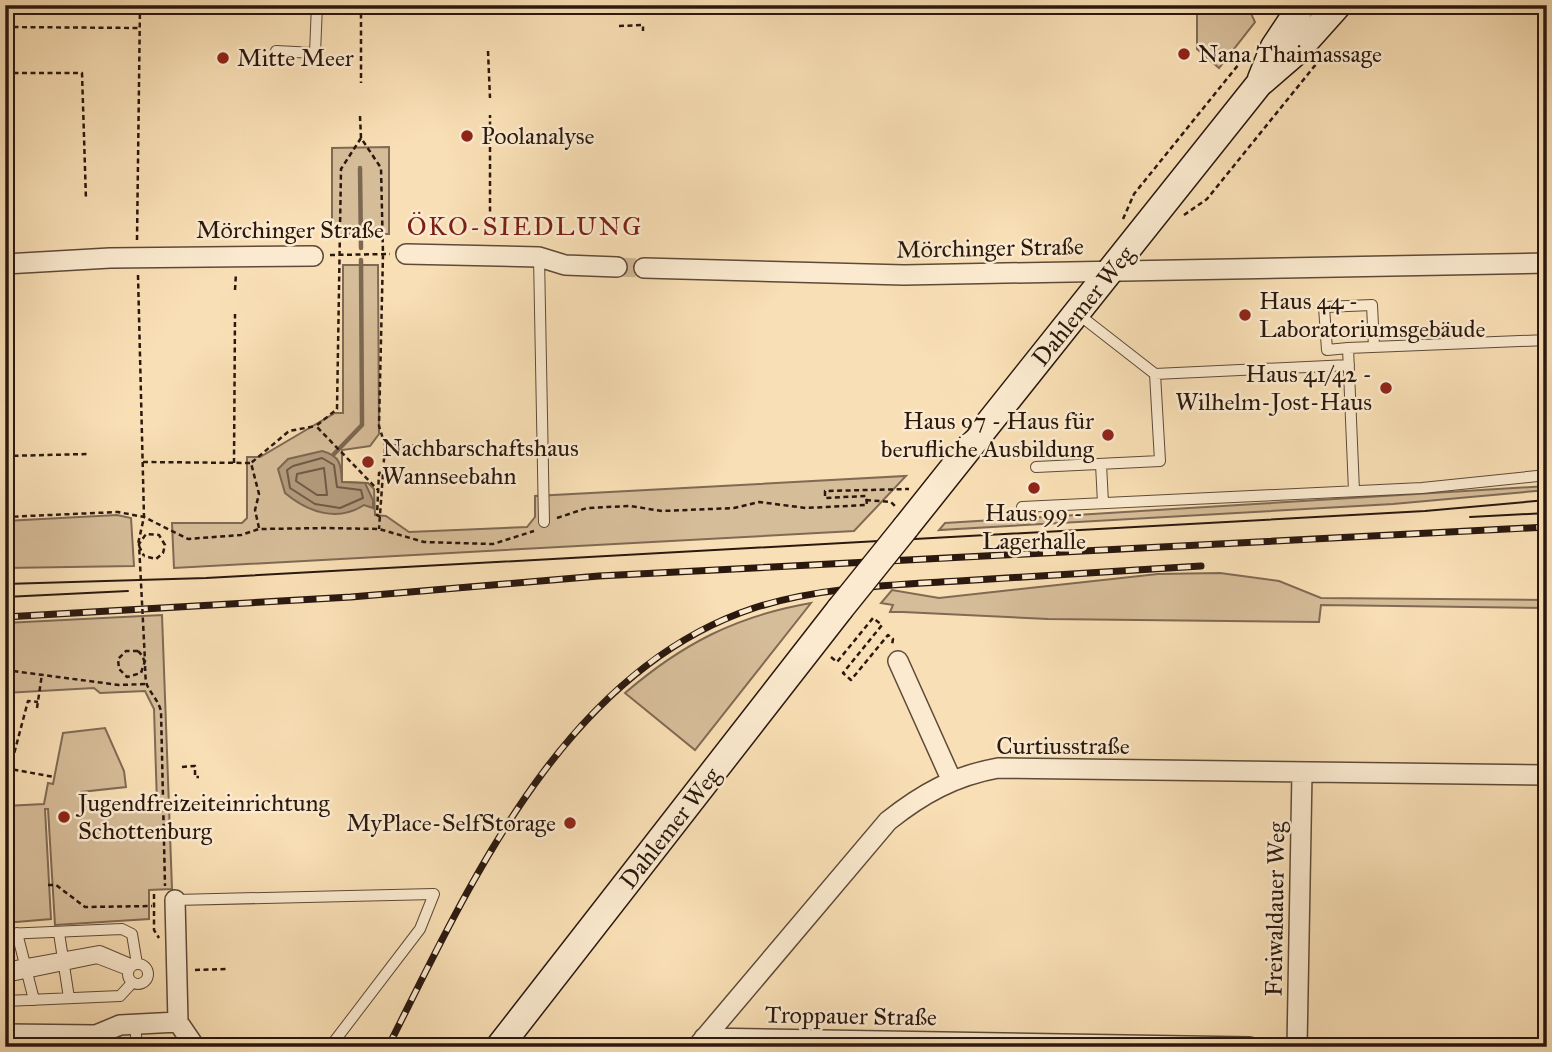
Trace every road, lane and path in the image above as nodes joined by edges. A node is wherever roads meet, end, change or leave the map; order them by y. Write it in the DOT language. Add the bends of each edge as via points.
graph roads {
  1 [pos="317,5"];
  2 [pos="360,5"];
  3 [pos="1302,5"];
  4 [pos="1338,5"];
  5 [pos="1369,5"];
  6 [pos="1439,5"];
  7 [pos="619,26"];
  8 [pos="5,27"];
  9 [pos="141,28"];
  10 [pos="643,31"];
  11 [pos="1252,48"];
  12 [pos="276,51"];
  13 [pos="488,51"];
  14 [pos="1321,55"];
  15 [pos="5,73"];
  16 [pos="361,83"];
  17 [pos="1259,84"];
  18 [pos="490,98"];
  19 [pos="490,115"];
  20 [pos="360,116"];
  21 [pos="361,138"];
  22 [pos="86,200"];
  23 [pos="1178,218"];
  24 [pos="1121,226"];
  25 [pos="339,254"];
  26 [pos="383,254"];
  27 [pos="406,254"];
  28 [pos="489,254"];
  29 [pos="313,256"];
  30 [pos="539,257"];
  31 [pos="1547,263"];
  32 [pos="5,264"];
  33 [pos="617,267"];
  34 [pos="644,268"];
  35 [pos="1112,271"];
  36 [pos="1077,313"];
  37 [pos="235,314"];
  38 [pos="1547,340"];
  39 [pos="1374,347"];
  40 [pos="1348,348"];
  41 [pos="1349,365"];
  42 [pos="1155,374"];
  43 [pos="316,426"];
  44 [pos="385,445"];
  45 [pos="501,448"];
  46 [pos="87,454"];
  47 [pos="5,456"];
  48 [pos="141,462"];
  49 [pos="234,463"];
  50 [pos="251,463"];
  51 [pos="1101,464"];
  52 [pos="1036,467"];
  53 [pos="382,472"];
  54 [pos="1547,475"];
  55 [pos="908,487"];
  56 [pos="378,490"];
  57 [pos="1354,491"];
  58 [pos="866,500"];
  59 [pos="1103,503"];
  60 [pos="1022,507"];
  61 [pos="901,516"];
  62 [pos="5,517"];
  63 [pos="144,517"];
  64 [pos="380,517"];
  65 [pos="544,522"];
  66 [pos="260,529"];
  67 [pos="379,529"];
  68 [pos="831,657"];
  69 [pos="898,661"];
  70 [pos="5,670"];
  71 [pos="42,674"];
  72 [pos="147,684"];
  73 [pos="38,702"];
  74 [pos="37,708"];
  75 [pos="182,766"];
  76 [pos="8,769"];
  77 [pos="1302,773"];
  78 [pos="1547,775"];
  79 [pos="54,777"];
  80 [pos="199,777"];
  81 [pos="951,779"];
  82 [pos="48,885"];
  83 [pos="175,900"];
  84 [pos="154,906"];
  85 [pos="17,933"];
  86 [pos="59,933"];
  87 [pos="5,934"];
  88 [pos="64,960"];
  89 [pos="133,966"];
  90 [pos="5,968"];
  91 [pos="27,968"];
  92 [pos="227,969"];
  93 [pos="177,970"];
  94 [pos="5,977"];
  95 [pos="132,983"];
  96 [pos="69,998"];
  97 [pos="34,1000"];
  98 [pos="5,1002"];
  99 [pos="178,1022"];
  100 [pos="135,1024"];
  101 [pos="5,1034"];
  102 [pos="96,1041"];
  103 [pos="221,1041"];
  104 [pos="702,1044"];
  105 [pos="991,1045"];
  106 [pos="137,1047"];
  107 [pos="195,1047"];
  108 [pos="217,1047"];
  109 [pos="330,1047"];
  110 [pos="499,1047"];
  111 [pos="1249,1047"];
  112 [pos="1297,1047"];
  1 -- 12 [label="lane" via="315,53"];
  2 -- 16 [label="path"];
  3 -- 17 [label="main road, Dahlemer Weg" via="1273,47"];
  4 -- 17 [label="main road, Dahlemer Weg" via="1295,53"];
  5 -- 6 [label="path"];
  7 -- 10 [label="path" via="643,26"];
  8 -- 9 [label="path"];
  11 -- 24 [label="path" via="1135,194"];
  13 -- 18 [label="path"];
  14 -- 23 [label="path" via="1207,199"];
  15 -- 22 [label="path" via="82,73"];
  17 -- 35 [label="main road, Dahlemer Weg"];
  19 -- 28 [label="path"];
  20 -- 21 [label="path"];
  21 -- 25 [label="path" via="341,169"];
  21 -- 26 [label="path" via="381,168"];
  25 -- 26 [label="path, Mörchinger Straße"];
  25 -- 29 [label="path, Mörchinger Straße"];
  25 -- 43 [label="path" via="337,409"];
  26 -- 27 [label="path, Mörchinger Straße"];
  26 -- 44 [label="path" via="379,426"];
  27 -- 28 [label="street, Mörchinger Straße"];
  28 -- 30 [label="street, Mörchinger Straße"];
  29 -- 32 [label="street, Mörchinger Straße" via="237,254"];
  30 -- 33 [label="street, Mörchinger Straße" via="565,265"];
  30 -- 65 [label="lane"];
  31 -- 35 [label="street, Mörchinger Straße"];
  34 -- 35 [label="street, Mörchinger Straße" via="904,275"];
  35 -- 36 [label="main road, Dahlemer Weg"];
  36 -- 42 [label="lane"];
  36 -- 61 [label="main road, Dahlemer Weg"];
  37 -- 49 [label="path"];
  38 -- 39 [label="lane"];
  39 -- 40 [label="lane"];
  39 -- 40 [label="lane" via="1372,305 1324,307 1326,350"];
  40 -- 41 [label="lane"];
  41 -- 42 [label="lane"];
  41 -- 57 [label="lane"];
  42 -- 51 [label="lane" via="1160,461"];
  43 -- 50 [label="path" via="289,431"];
  43 -- 56 [label="path"];
  44 -- 45 [label="path"];
  44 -- 53 [label="path"];
  46 -- 47 [label="path"];
  48 -- 49 [label="path"];
  49 -- 50 [label="path"];
  50 -- 66 [label="path" via="259,494 255,510"];
  51 -- 52 [label="lane"];
  51 -- 59 [label="lane"];
  53 -- 56 [label="path"];
  53 -- 64 [label="path"];
  54 -- 57 [label="lane"];
  55 -- 58 [label="path" via="825,491 825,498 866,496"];
  56 -- 64 [label="path"];
  57 -- 59 [label="lane"];
  58 -- 61 [label="path" via="891,502"];
  58 -- 65 [label="path" via="867,505 824,508 759,502 684,511 587,508"];
  59 -- 60 [label="lane"];
  61 -- 110 [label="main road, Dahlemer Weg, bridge" via="841,609"];
  62 -- 63 [label="path" via="118,512"];
  63 -- 66 [label="path" via="188,538 241,535"];
  63 -- 72 [label="path, bridge" via="138,544 144,556 156,559 165,545 159,535 146,534 139,544 145,661 141,673 127,677 119,669 118,659 126,650 138,651 143,656"];
  64 -- 67 [label="path"];
  65 -- 67 [label="path" via="524,536 493,544 424,542"];
  66 -- 67 [label="path"];
  68 -- 69 [label="path" via="837,662 873,618 882,625 842,673 851,680 888,635 893,639 891,656"];
  69 -- 81 [label="street"];
  70 -- 71 [label="path"];
  71 -- 72 [label="path" via="119,685"];
  71 -- 73 [label="path"];
  72 -- 83 [label="path" via="161,711 165,890"];
  73 -- 74 [label="path"];
  73 -- 76 [label="path" via="28,701"];
  75 -- 80 [label="path" via="195,766 195,777"];
  76 -- 79 [label="path"];
  77 -- 78 [label="street, Curtiusstraße"];
  77 -- 81 [label="street, Curtiusstraße" via="998,768"];
  77 -- 112 [label="street, Freiwaldauer Weg"];
  81 -- 104 [label="street, Curtiusstraße" via="888,821"];
  82 -- 84 [label="path" via="57,885 85,907"];
  83 -- 93 [label="street"];
  83 -- 109 [label="lane" via="434,894 421,929"];
  85 -- 86 [label="lane"];
  85 -- 87 [label="lane"];
  85 -- 91 [label="lane"];
  86 -- 88 [label="lane"];
  86 -- 89 [label="lane" via="122,929 132,934"];
  88 -- 89 [label="lane" via="100,951"];
  88 -- 91 [label="lane"];
  88 -- 96 [label="lane"];
  89 -- 95 [label="lane"];
  89 -- 95 [label="lane" via="148,970 148,977 139,985"];
  90 -- 91 [label="lane"];
  91 -- 94 [label="lane"];
  91 -- 97 [label="lane"];
  92 -- 93 [label="path"];
  93 -- 99 [label="street"];
  95 -- 96 [label="lane" via="120,996"];
  96 -- 97 [label="lane"];
  97 -- 98 [label="lane"];
  99 -- 100 [label="street"];
  99 -- 107 [label="street"];
  100 -- 102 [label="street" via="120,1026"];
  100 -- 106 [label="lane"];
  101 -- 102 [label="street"];
  103 -- 108 [label="path"];
  104 -- 105 [label="street, Troppauer Straße"];
  105 -- 111 [label="street, Troppauer Straße"];
}
